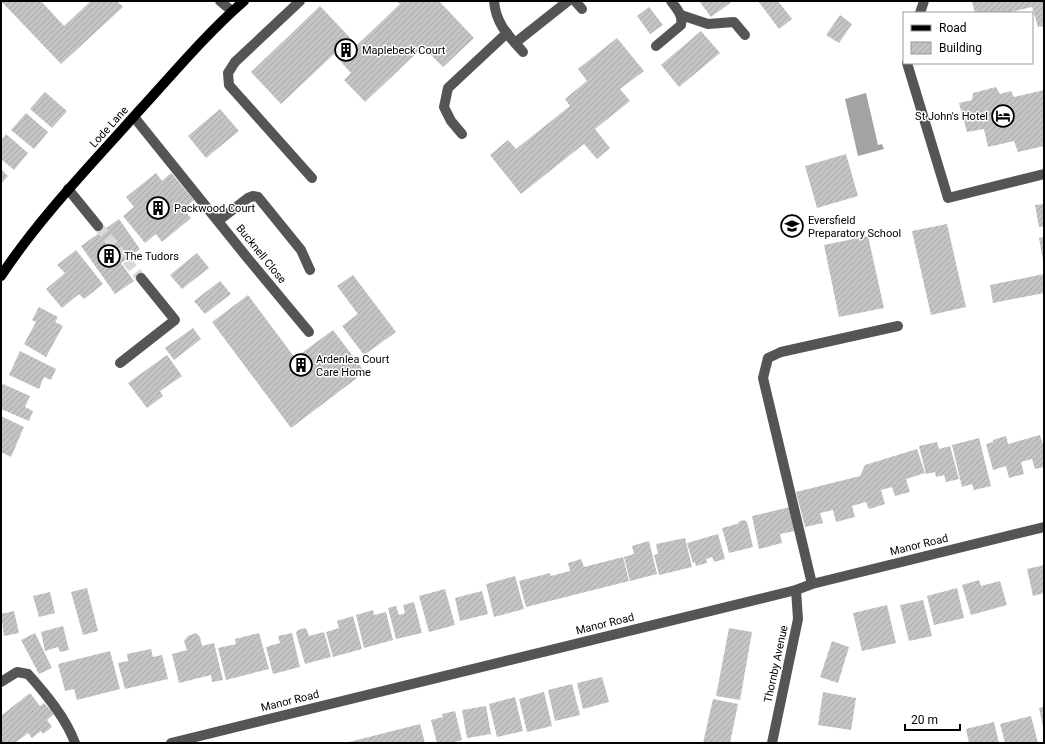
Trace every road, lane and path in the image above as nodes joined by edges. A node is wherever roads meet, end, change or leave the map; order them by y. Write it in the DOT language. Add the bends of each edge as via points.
graph roads {
  1 [pos="220,1"];
  2 [pos="244,1"];
  3 [pos="300,1"];
  4 [pos="494,1"];
  5 [pos="568,1"];
  6 [pos="575,1"];
  7 [pos="671,1"];
  8 [pos="924,1"];
  9 [pos="289,5"];
  10 [pos="582,9"];
  11 [pos="232,11"];
  12 [pos="920,12"];
  13 [pos="681,15"];
  14 [pos="507,33"];
  15 [pos="745,35"];
  16 [pos="515,43"];
  17 [pos="656,46"];
  18 [pos="523,52"];
  19 [pos="907,64"];
  20 [pos="134,117"];
  21 [pos="462,134"];
  22 [pos="1044,174"];
  23 [pos="312,178"];
  24 [pos="68,190"];
  25 [pos="218,221"];
  26 [pos="98,226"];
  27 [pos="310,270"];
  28 [pos="1,276"];
  29 [pos="141,278"];
  30 [pos="898,326"];
  31 [pos="309,332"];
  32 [pos="120,363"];
  33 [pos="1044,527"];
  34 [pos="812,584"];
  35 [pos="796,590"];
  36 [pos="1,682"];
  37 [pos="75,743"];
  38 [pos="171,743"];
  39 [pos="772,743"];
  1 -- 11 [label="street"];
  2 -- 11 [label="main road, Lode Lane"];
  3 -- 9 [label="street"];
  4 -- 14 [label="street" via="495,10"];
  5 -- 16 [label="street"];
  6 -- 10 [label="street"];
  7 -- 13 [label="street"];
  8 -- 12 [label="street"];
  9 -- 23 [label="street" via="235,62 228,73 229,85"];
  11 -- 20 [label="main road, Lode Lane"];
  13 -- 15 [label="street" via="708,24 734,22"];
  13 -- 17 [label="street" via="681,26"];
  14 -- 16 [label="street"];
  14 -- 21 [label="street" via="448,88 444,107"];
  16 -- 18 [label="street"];
  19 -- 22 [label="street" via="948,198"];
  20 -- 24 [label="main road, Lode Lane"];
  20 -- 25 [label="street, Bucknell Close"];
  24 -- 26 [label="street"];
  24 -- 28 [label="main road, Lode Lane" via="15,254"];
  25 -- 27 [label="street" via="248,198 258,197 301,250"];
  25 -- 31 [label="street, Bucknell Close"];
  29 -- 32 [label="street" via="175,320"];
  30 -- 34 [label="street" via="781,352 768,358 763,378"];
  33 -- 34 [label="street, Manor Road"];
  34 -- 35 [label="street, Manor Road"];
  35 -- 38 [label="street, Manor Road"];
  35 -- 39 [label="street, Thornby Avenue" via="798,619"];
  36 -- 37 [label="street" via="17,672 28,674 57,711"];
}
